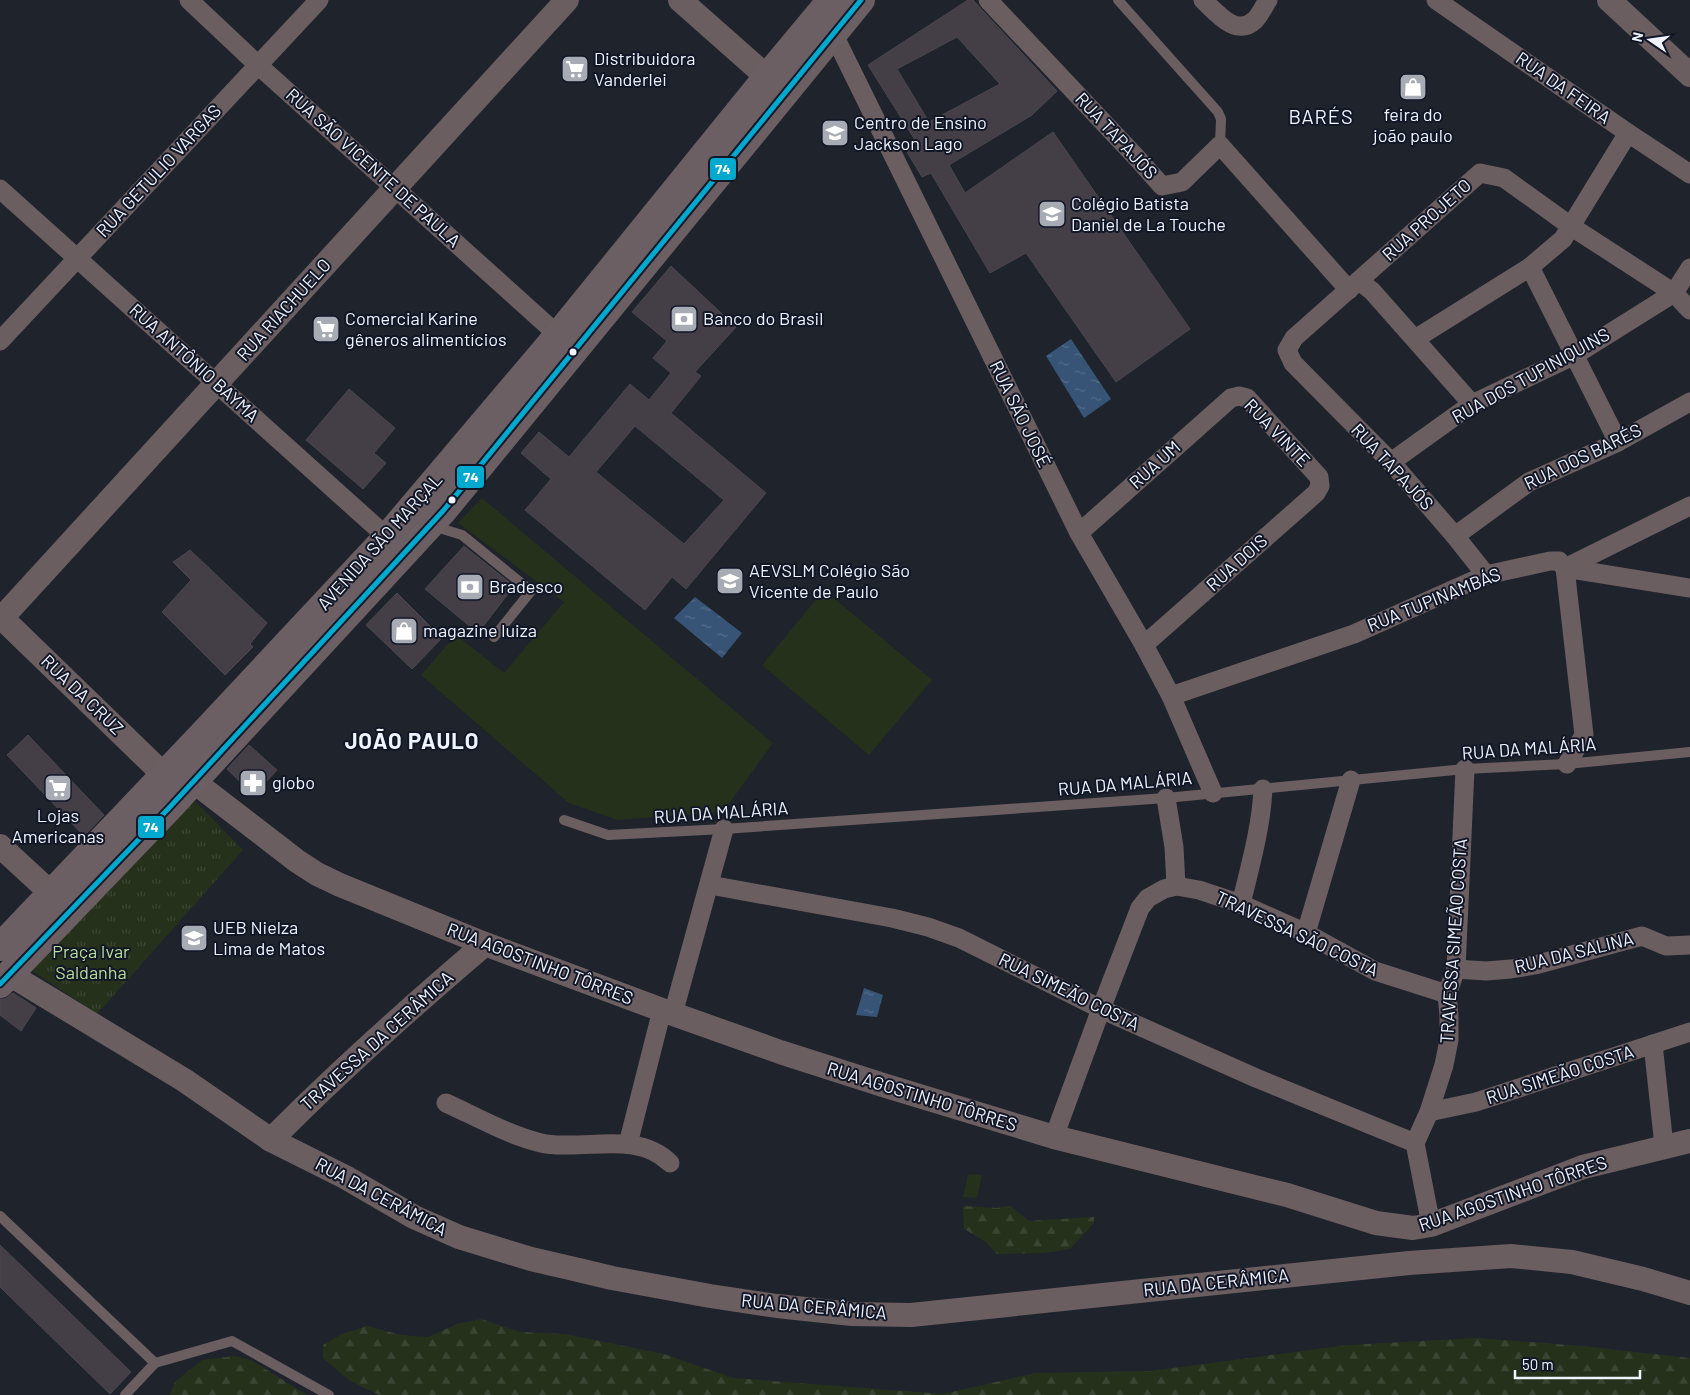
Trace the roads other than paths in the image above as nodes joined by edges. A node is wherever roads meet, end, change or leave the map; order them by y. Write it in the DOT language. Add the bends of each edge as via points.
graph roads {
  1 [pos="189,0"];
  2 [pos="319,0"];
  3 [pos="567,0"];
  4 [pos="680,0"];
  5 [pos="831,0"];
  6 [pos="860,0"];
  7 [pos="988,0"];
  8 [pos="1118,0"];
  9 [pos="1203,0"];
  10 [pos="1268,0"];
  11 [pos="1436,0"];
  12 [pos="1609,0"];
  13 [pos="1628,0"];
  14 [pos="833,33"];
  15 [pos="1690,58"];
  16 [pos="258,65"];
  17 [pos="1690,75"];
  18 [pos="767,77"];
  19 [pos="1628,133"];
  20 [pos="1220,145"];
  21 [pos="1690,174"];
  22 [pos="394,187"];
  23 [pos="0,189"];
  24 [pos="1572,226"];
  25 [pos="77,258"];
  26 [pos="1530,267"];
  27 [pos="1690,268"];
  28 [pos="1354,285"];
  29 [pos="1674,293"];
  30 [pos="1690,310"];
  31 [pos="558,335"];
  32 [pos="1415,339"];
  33 [pos="0,341"];
  34 [pos="1575,355"];
  35 [pos="1293,363"];
  36 [pos="217,384"];
  37 [pos="1231,398"];
  38 [pos="1690,402"];
  39 [pos="1472,404"];
  40 [pos="1618,442"];
  41 [pos="1391,462"];
  42 [pos="1319,477"];
  43 [pos="1690,506"];
  44 [pos="430,525"];
  45 [pos="1079,533"];
  46 [pos="1455,536"];
  47 [pos="387,537"];
  48 [pos="1565,568"];
  49 [pos="1486,576"];
  50 [pos="1690,588"];
  51 [pos="1,618"];
  52 [pos="494,637"];
  53 [pos="1144,645"];
  54 [pos="1171,696"];
  55 [pos="1690,752"];
  56 [pos="1567,764"];
  57 [pos="1465,769"];
  58 [pos="164,775"];
  59 [pos="1351,780"];
  60 [pos="193,781"];
  61 [pos="1263,789"];
  62 [pos="1213,793"];
  63 [pos="1166,798"];
  64 [pos="564,820"];
  65 [pos="724,829"];
  66 [pos="0,846"];
  67 [pos="710,885"];
  68 [pos="1176,886"];
  69 [pos="51,893"];
  70 [pos="1241,904"];
  71 [pos="1306,934"];
  72 [pos="485,944"];
  73 [pos="1690,945"];
  74 [pos="0,947"];
  75 [pos="1456,969"];
  76 [pos="5,979"];
  77 [pos="1447,994"];
  78 [pos="1101,1009"];
  79 [pos="668,1012"];
  80 [pos="1690,1032"];
  81 [pos="1652,1044"];
  82 [pos="446,1103"];
  83 [pos="1428,1112"];
  84 [pos="1054,1137"];
  85 [pos="271,1140"];
  86 [pos="1690,1141"];
  87 [pos="1415,1143"];
  88 [pos="628,1144"];
  89 [pos="1664,1146"];
  90 [pos="670,1163"];
  91 [pos="0,1216"];
  92 [pos="1431,1225"];
  93 [pos="1402,1228"];
  94 [pos="1408,1263"];
  95 [pos="1690,1293"];
  96 [pos="155,1363"];
  97 [pos="125,1395"];
  98 [pos="329,1395"];
  1 -- 16 [label="street, RUA SÃO VICENTE DE PAULA"];
  2 -- 16 [label="street, RUA GETULIO VARGAS"];
  3 -- 22 [label="street, RUA RIACHUELO"];
  4 -- 18 [label="street"];
  5 -- 18 [label="main road, AVENIDA SÃO MARÇAL"];
  6 -- 14 [label="main road, AVENIDA SÃO MARÇAL"];
  7 -- 20 [label="street, RUA TAPAJÓS" via="1162,186 1182,182"];
  8 -- 20 [label="lane" via="1218,112 1221,119"];
  9 -- 10 [label="street" via="1231,25 1243,26 1255,20"];
  11 -- 19 [label="street, RUA DA FEIRA"];
  12 -- 17 [label="street"];
  13 -- 15 [label="street"];
  14 -- 44 [label="main road, AVENIDA SÃO MARÇAL"];
  14 -- 45 [label="street, RUA SÃO JOSÉ"];
  16 -- 22 [label="street, RUA SÃO VICENTE DE PAULA"];
  16 -- 25 [label="street, RUA GETULIO VARGAS"];
  18 -- 31 [label="main road, AVENIDA SÃO MARÇAL"];
  19 -- 21 [label="street, RUA DA FEIRA"];
  19 -- 24 [label="street"];
  20 -- 28 [label="street"];
  22 -- 31 [label="street, RUA SÃO VICENTE DE PAULA"];
  22 -- 36 [label="street, RUA RIACHUELO"];
  23 -- 25 [label="street, RUA ANTÔNIO BAYMA"];
  24 -- 26 [label="street" via="1563,239"];
  24 -- 28 [label="street, RUA PROJETO" via="1504,178 1480,173"];
  24 -- 29 [label="street, RUA PROJETO"];
  25 -- 33 [label="street, RUA GETULIO VARGAS"];
  25 -- 36 [label="street, RUA ANTÔNIO BAYMA"];
  26 -- 32 [label="street"];
  26 -- 34 [label="street"];
  27 -- 29 [label="street, RUA DOS TUPINIQUINS"];
  28 -- 32 [label="street" via="1372,291"];
  28 -- 35 [label="street, RUA PROJETO" via="1294,338 1287,350"];
  29 -- 30 [label="street, RUA PROJETO"];
  29 -- 34 [label="street, RUA DOS TUPINIQUINS"];
  31 -- 47 [label="main road, AVENIDA SÃO MARÇAL"];
  32 -- 39 [label="street"];
  34 -- 39 [label="street, RUA DOS TUPINIQUINS"];
  34 -- 40 [label="street"];
  35 -- 41 [label="street, RUA TAPAJÓS"];
  36 -- 47 [label="street, RUA ANTÔNIO BAYMA"];
  36 -- 51 [label="street, RUA RIACHUELO"];
  37 -- 42 [label="street, RUA VINTE" via="1247,398"];
  37 -- 45 [label="street, RUA UM"];
  38 -- 40 [label="street, RUA DOS BARÉS"];
  39 -- 41 [label="street, RUA DOS TUPINIQUINS"];
  40 -- 46 [label="street, RUA DOS BARÉS" via="1529,482"];
  41 -- 46 [label="street, RUA TAPAJÓS"];
  42 -- 53 [label="street, RUA DOIS" via="1320,486 1316,493"];
  43 -- 48 [label="street"];
  44 -- 52 [label="lane" via="462,535 531,591"];
  44 -- 60 [label="main road, AVENIDA SÃO MARÇAL"];
  45 -- 53 [label="street, RUA SÃO JOSÉ"];
  46 -- 49 [label="street, RUA TAPAJÓS"];
  47 -- 58 [label="main road, AVENIDA SÃO MARÇAL"];
  48 -- 49 [label="street, RUA TUPINAMBÁS" via="1559,561 1550,561"];
  48 -- 50 [label="street, RUA TUPINAMBÁS"];
  48 -- 56 [label="street" via="1584,735"];
  49 -- 54 [label="street, RUA TUPINAMBÁS" via="1354,634"];
  51 -- 58 [label="street, RUA DA CRUZ"];
  53 -- 54 [label="street, RUA SÃO JOSÉ"];
  54 -- 62 [label="street, RUA SÃO JOSÉ"];
  55 -- 56 [label="lane, RUA DA MALÁRIA"];
  56 -- 57 [label="lane, RUA DA MALÁRIA"];
  57 -- 59 [label="lane, RUA DA MALÁRIA"];
  57 -- 75 [label="street, TRAVESSA SIMEÃO COSTA"];
  58 -- 60 [label="street"];
  58 -- 69 [label="main road, AVENIDA SÃO MARÇAL"];
  59 -- 61 [label="lane, RUA DA MALÁRIA"];
  59 -- 71 [label="street"];
  60 -- 72 [label="street, RUA AGOSTINHO TÔRRES" via="317,874"];
  60 -- 76 [label="main road, AVENIDA SÃO MARÇAL"];
  61 -- 62 [label="lane, RUA DA MALÁRIA"];
  61 -- 70 [label="street" via="1262,813"];
  62 -- 63 [label="lane, RUA DA MALÁRIA"];
  63 -- 65 [label="lane, RUA DA MALÁRIA"];
  63 -- 68 [label="street"];
  64 -- 65 [label="lane, RUA DA MALÁRIA" via="608,835"];
  65 -- 67 [label="street"];
  66 -- 69 [label="street"];
  67 -- 78 [label="street, RUA SIMEÃO COSTA" via="928,927 959,938"];
  67 -- 79 [label="street"];
  68 -- 70 [label="street, TRAVESSA SÃO COSTA"];
  68 -- 78 [label="street" via="1156,892 1140,908"];
  69 -- 74 [label="main road, AVENIDA SÃO MARÇAL"];
  70 -- 71 [label="street, TRAVESSA SÃO COSTA"];
  71 -- 77 [label="street, TRAVESSA SÃO COSTA" via="1375,970"];
  72 -- 79 [label="street, RUA AGOSTINHO TÔRRES"];
  72 -- 85 [label="street, TRAVESSA DA CERÂMICA" via="396,1020"];
  73 -- 75 [label="street, RUA DA SALINA" via="1666,946 1642,936 1511,969"];
  75 -- 77 [label="street, TRAVESSA SIMEÃO COSTA"];
  76 -- 85 [label="street, RUA DA CERÂMICA" via="184,1080"];
  77 -- 83 [label="street, TRAVESSA SIMEÃO COSTA" via="1449,1040"];
  78 -- 84 [label="street"];
  78 -- 87 [label="street, RUA SIMEÃO COSTA" via="1256,1078"];
  79 -- 84 [label="street, RUA AGOSTINHO TÔRRES" via="780,1052"];
  79 -- 88 [label="street"];
  80 -- 81 [label="street, RUA SIMEÃO COSTA"];
  81 -- 83 [label="street, RUA SIMEÃO COSTA" via="1476,1102"];
  81 -- 89 [label="street"];
  82 -- 88 [label="street" via="518,1136 544,1144"];
  83 -- 87 [label="street, TRAVESSA SIMEÃO COSTA"];
  84 -- 93 [label="street, RUA AGOSTINHO TÔRRES" via="1287,1195"];
  85 -- 94 [label="street, RUA DA CERÂMICA" via="345,1177 414,1217 458,1237 612,1278 777,1306 911,1316"];
  86 -- 89 [label="street, RUA AGOSTINHO TÔRRES"];
  87 -- 92 [label="street"];
  88 -- 90 [label="street" via="650,1149"];
  89 -- 92 [label="street, RUA AGOSTINHO TÔRRES" via="1584,1166"];
  91 -- 96 [label="lane"];
  92 -- 93 [label="street, RUA AGOSTINHO TÔRRES"];
  93 -- 94 [label="street"];
  94 -- 95 [label="street, RUA DA CERÂMICA" via="1525,1256 1572,1262"];
  96 -- 97 [label="lane"];
  96 -- 98 [label="lane" via="232,1341"];
}
